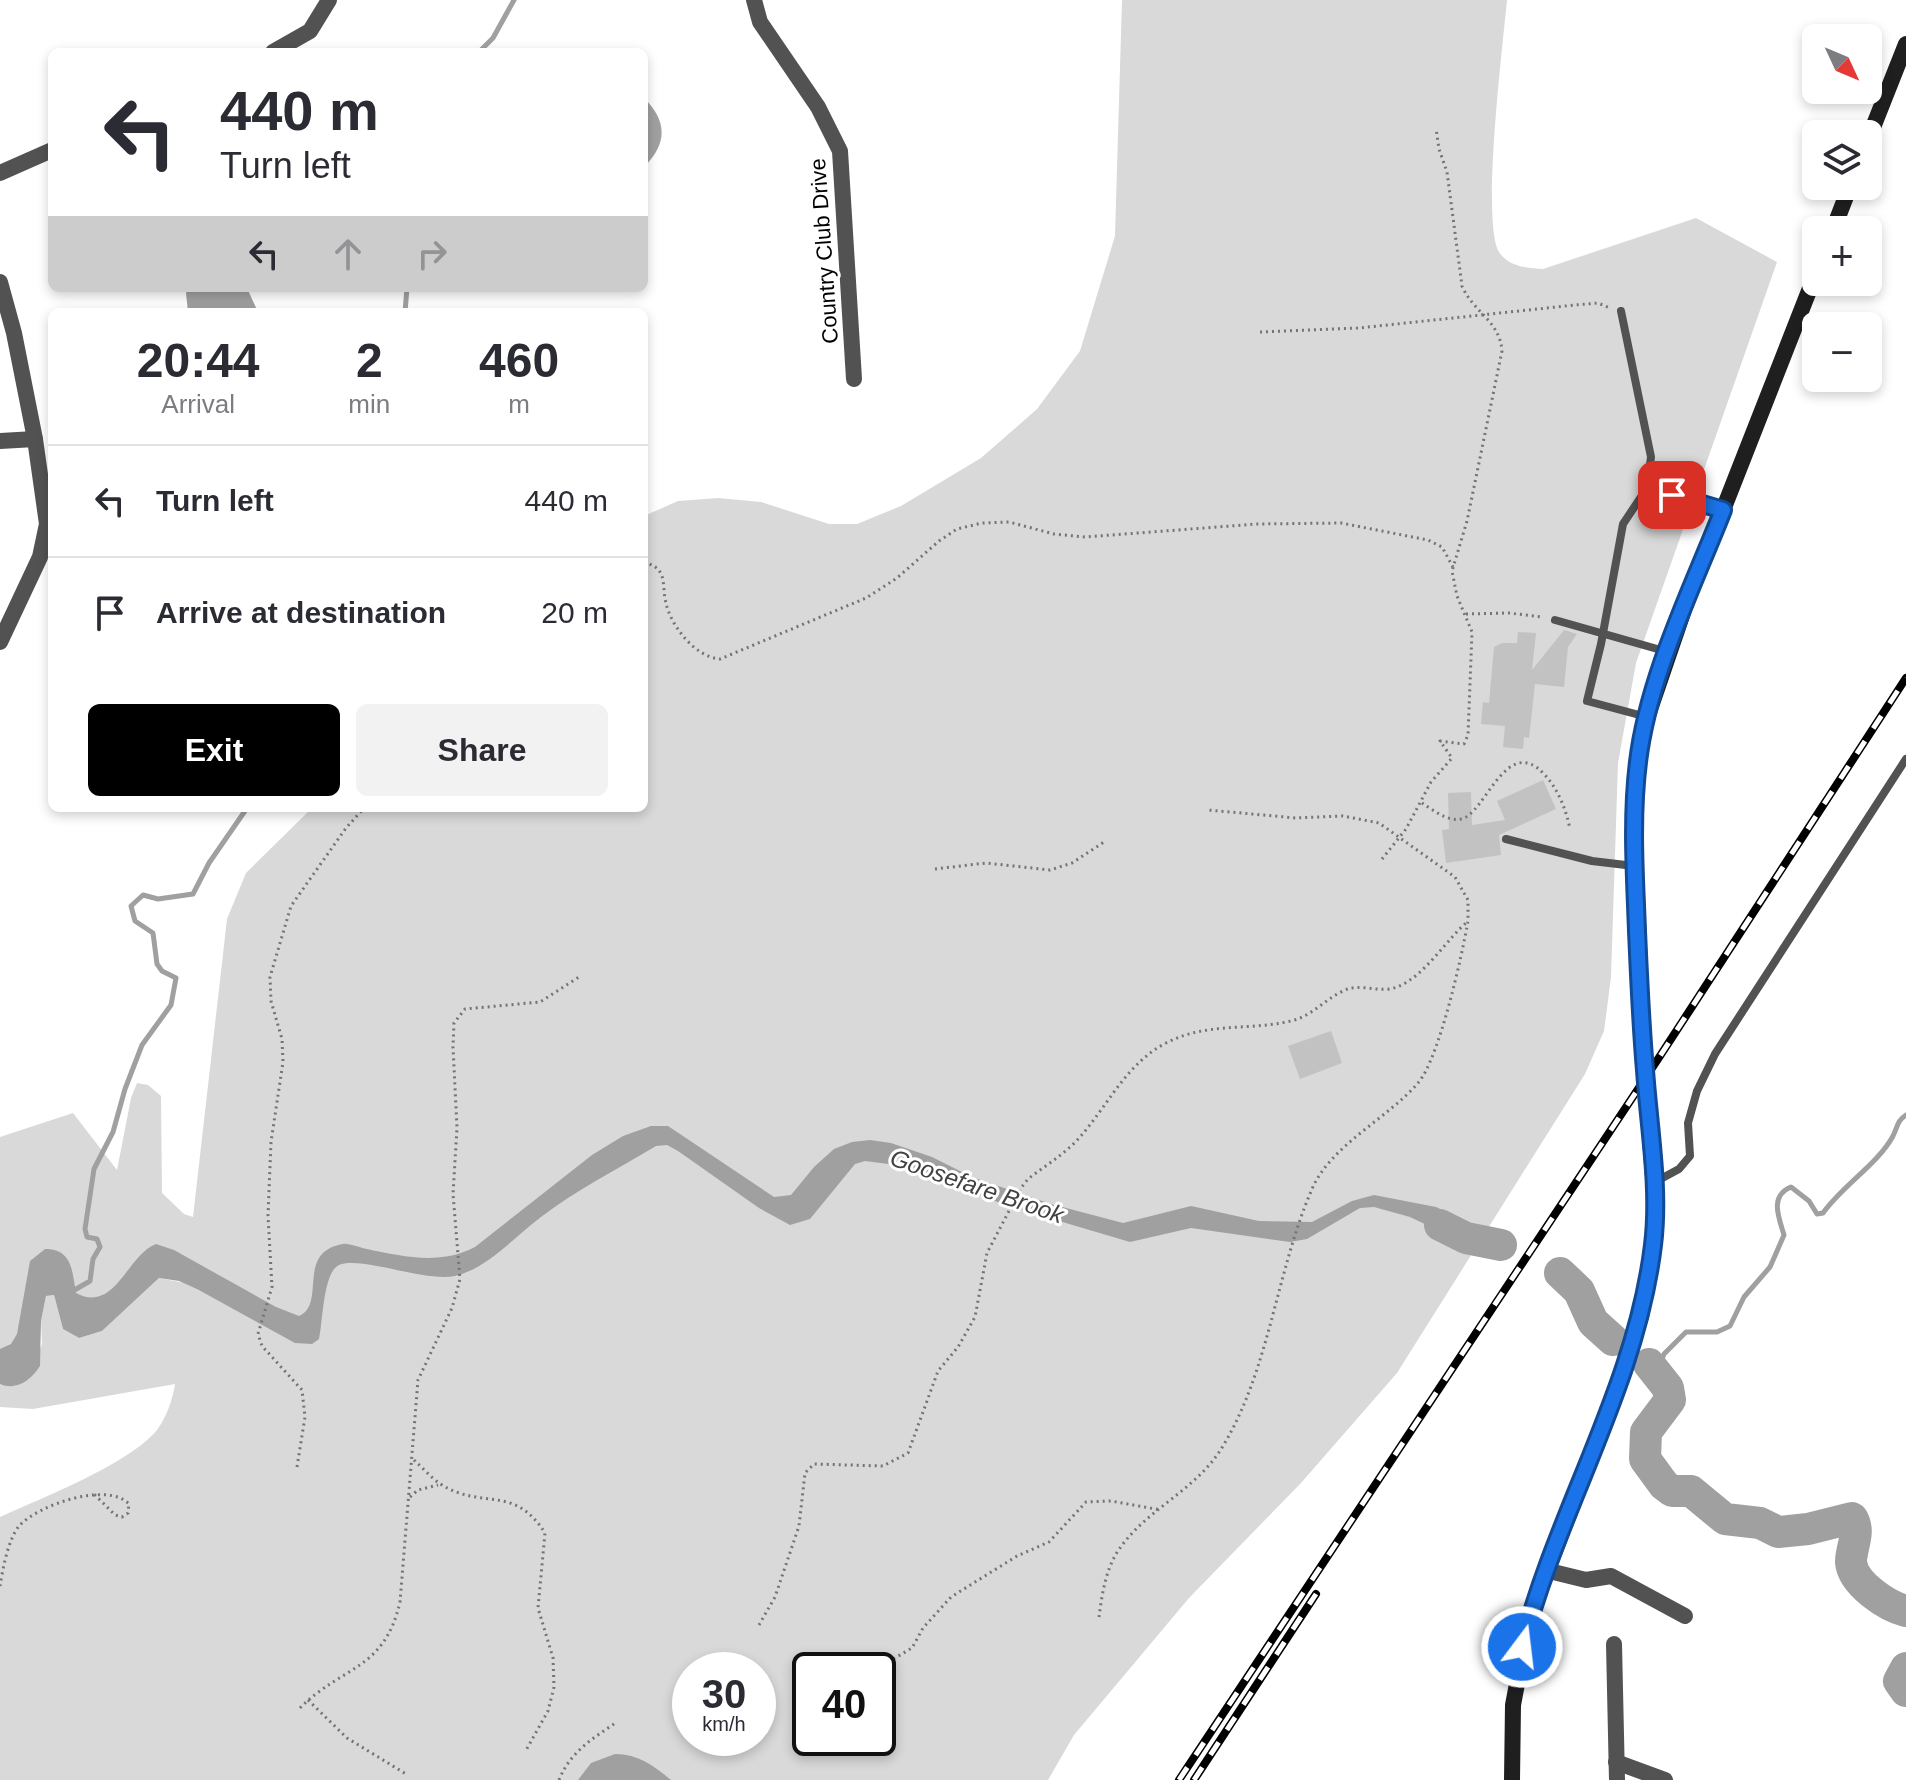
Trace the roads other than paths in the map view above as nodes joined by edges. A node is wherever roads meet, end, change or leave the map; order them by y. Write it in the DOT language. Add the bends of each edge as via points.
graph roads {
  1 [pos="329,0"];
  2 [pos="754,0"];
  3 [pos="1906,44"];
  4 [pos="280,48"];
  5 [pos="1876,120"];
  6 [pos="48,152"];
  7 [pos="0,173"];
  8 [pos="0,282"];
  9 [pos="1807,296"];
  10 [pos="1621,311"];
  11 [pos="854,379"];
  12 [pos="35,439"];
  13 [pos="0,441"];
  14 [pos="1647,488"];
  15 [pos="1723,510"];
  16 [pos="1555,620"];
  17 [pos="1603,634"];
  18 [pos="0,642"];
  19 [pos="1668,652"];
  20 [pos="1647,717"];
  21 [pos="1906,759"];
  22 [pos="1506,839"];
  23 [pos="1634,866"];
  24 [pos="1654,1182"];
  25 [pos="1545,1570"];
  26 [pos="1685,1616"];
  27 [pos="1614,1644"];
  28 [pos="1616,1762"];
  29 [pos="1512,1780"];
  30 [pos="1617,1780"];
  31 [pos="1665,1780"];
  1 -- 4 [label="street" via="310,31"];
  2 -- 11 [label="street, Country Club Drive" via="760,22 824,116 840,151"];
  3 -- 5 [label="street"];
  6 -- 7 [label="street"];
  8 -- 12 [label="street"];
  9 -- 15 [label="street"];
  10 -- 14 [label="lane" via="1651,457"];
  12 -- 13 [label="street"];
  12 -- 18 [label="street" via="46,538"];
  14 -- 15 [label="lane"];
  14 -- 17 [label="lane" via="1623,524"];
  15 -- 19 [label="street"];
  16 -- 17 [label="lane"];
  17 -- 19 [label="lane"];
  17 -- 20 [label="lane" via="1587,701"];
  19 -- 20 [label="street"];
  20 -- 23 [label="street" via="1635,789"];
  21 -- 24 [label="lane" via="1715,1054 1688,1123 1690,1156 1679,1169"];
  22 -- 23 [label="lane"];
  23 -- 24 [label="street"];
  24 -- 25 [label="street" via="1651,1263 1633,1347"];
  25 -- 26 [label="street" via="1586,1580 1611,1576"];
  25 -- 29 [label="street" via="1517,1673"];
  27 -- 28 [label="street"];
  28 -- 30 [label="street"];
  28 -- 31 [label="street"];
}
